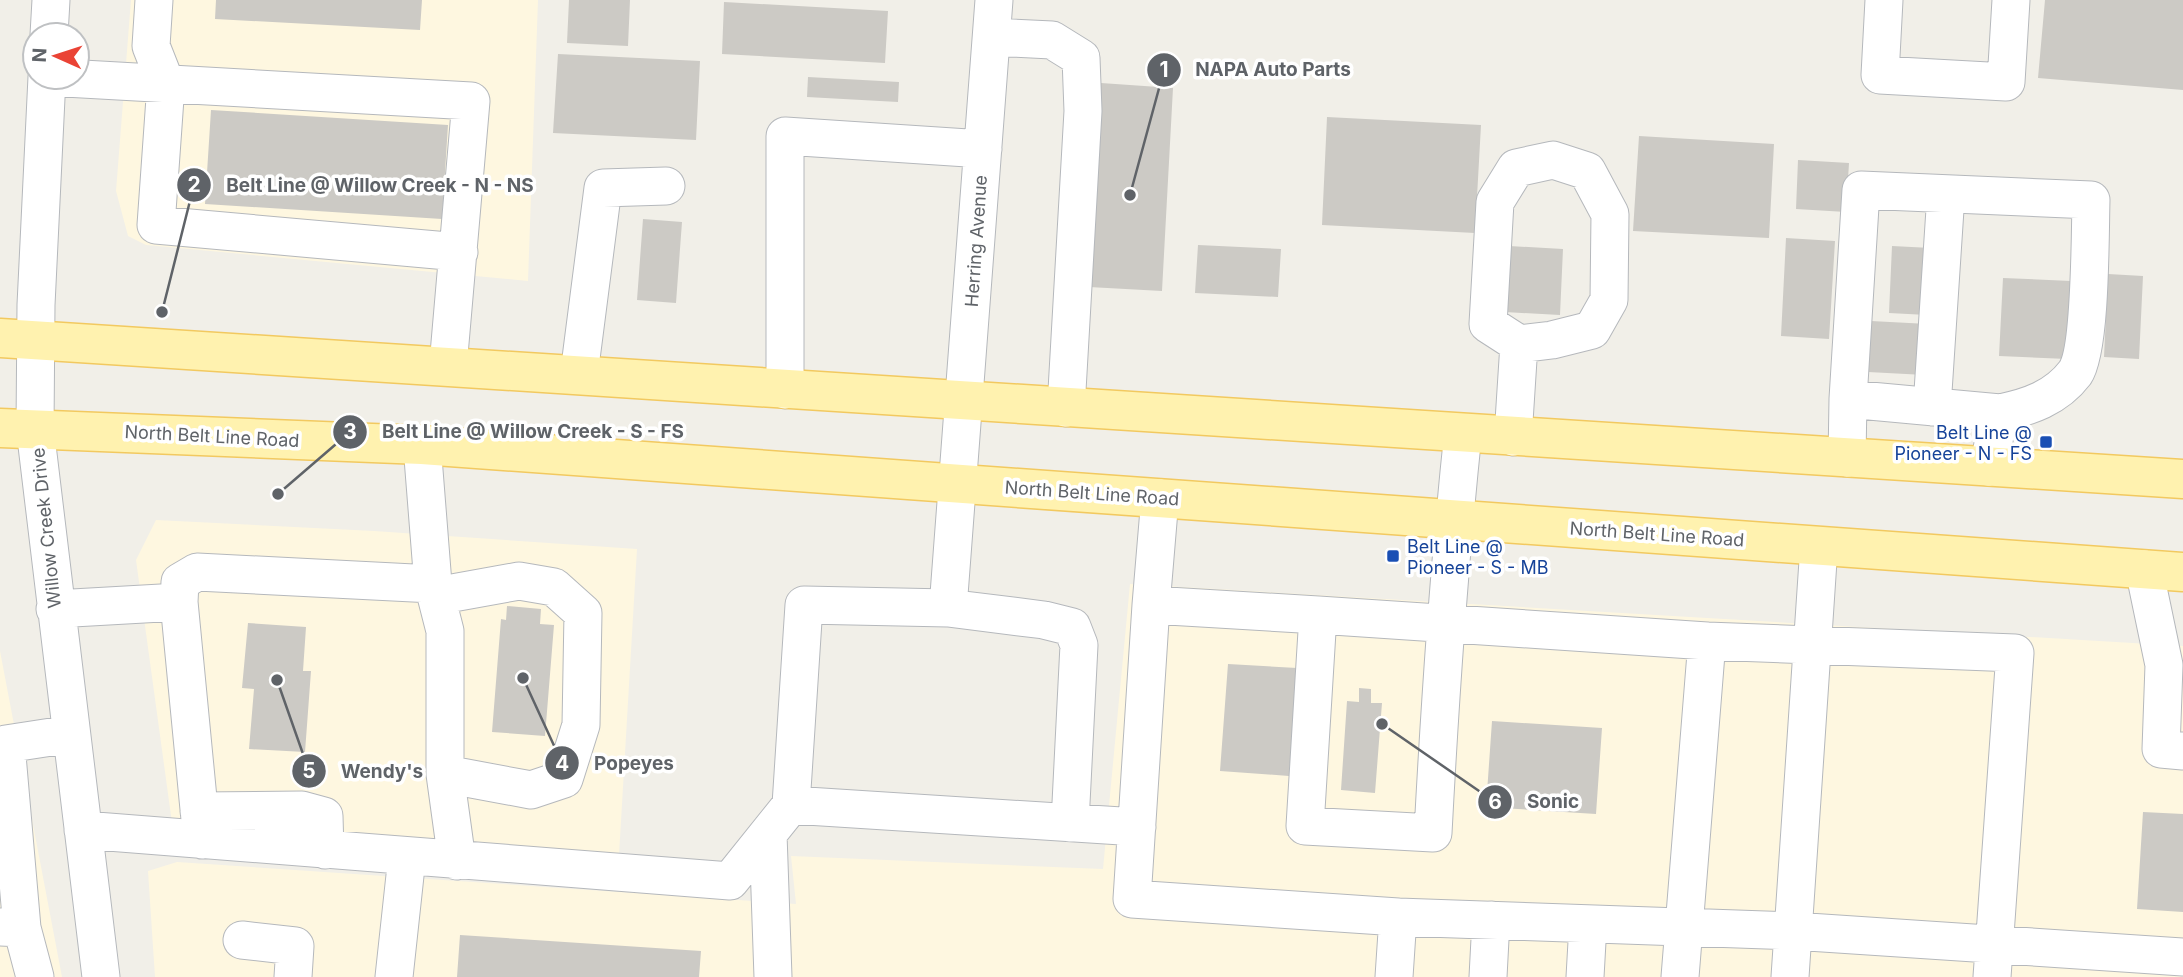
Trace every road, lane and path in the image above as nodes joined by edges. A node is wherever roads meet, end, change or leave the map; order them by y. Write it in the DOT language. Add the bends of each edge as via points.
graph roads {
  1 [pos="51,0"];
  2 [pos="154,0"];
  3 [pos="994,0"];
  4 [pos="1884,0"];
  5 [pos="2011,0"];
  6 [pos="50,21"];
  7 [pos="992,37"];
  8 [pos="91,80"];
  9 [pos="166,84"];
  10 [pos="45,91"];
  11 [pos="984,149"];
  12 [pos="666,186"];
  13 [pos="1946,194"];
  14 [pos="459,252"];
  15 [pos="18,339"];
  16 [pos="1519,344"];
  17 [pos="448,366"];
  18 [pos="579,374"];
  19 [pos="785,390"];
  20 [pos="1848,399"];
  21 [pos="965,402"];
  22 [pos="1932,407"];
  23 [pos="1066,408"];
  24 [pos="2000,413"];
  25 [pos="18,428"];
  26 [pos="1463,433"];
  27 [pos="1513,437"];
  28 [pos="422,445"];
  29 [pos="1847,458"];
  30 [pos="1989,467"];
  31 [pos="2183,479"];
  32 [pos="958,483"];
  33 [pos="1160,498"];
  34 [pos="1454,519"];
  35 [pos="1819,546"];
  36 [pos="2173,571"];
  37 [pos="435,590"];
  38 [pos="179,602"];
  39 [pos="1151,605"];
  40 [pos="948,608"];
  41 [pos="55,609"];
  42 [pos="1318,615"];
  43 [pos="1447,624"];
  44 [pos="1707,641"];
  45 [pos="1812,644"];
  46 [pos="71,734"];
  47 [pos="2,738"];
  48 [pos="2183,751"];
  49 [pos="445,774"];
  50 [pos="791,805"];
  51 [pos="1070,823"];
  52 [pos="201,825"];
  53 [pos="1137,827"];
  54 [pos="83,830"];
  55 [pos="768,834"];
  56 [pos="407,857"];
  57 [pos="457,861"];
  58 [pos="1398,917"];
  59 [pos="1491,920"];
  60 [pos="1588,924"];
  61 [pos="11,928"];
  62 [pos="1684,928"];
  63 [pos="1793,931"];
  64 [pos="242,940"];
  65 [pos="2183,957"];
  66 [pos="1993,961"];
  67 [pos="35,977"];
  68 [pos="101,977"];
  69 [pos="293,977"];
  70 [pos="394,977"];
  71 [pos="773,977"];
  72 [pos="1394,977"];
  73 [pos="1488,977"];
  74 [pos="1585,977"];
  75 [pos="1680,977"];
  76 [pos="1790,977"];
  1 -- 6 [label="street"];
  2 -- 9 [label="street" via="151,46"];
  3 -- 7 [label="street, Herring Avenue"];
  4 -- 5 [label="street" via="1880,75 2006,82"];
  7 -- 11 [label="street, Herring Avenue"];
  7 -- 23 [label="street" via="1052,40 1081,58 1082,124"];
  8 -- 9 [label="street"];
  9 -- 14 [label="street" via="156,225"];
  9 -- 14 [label="street" via="471,101"];
  10 -- 15 [label="street, Willow Creek Drive"];
  11 -- 19 [label="street" via="785,136"];
  11 -- 21 [label="street, Herring Avenue"];
  12 -- 18 [label="street" via="603,188"];
  13 -- 20 [label="street" via="1861,190"];
  13 -- 22 [label="street"];
  13 -- 24 [label="street" via="2091,200 2086,334 2076,371 2056,392 2030,407"];
  14 -- 17 [label="street"];
  15 -- 17 [label="main road"];
  15 -- 25 [label="street, Willow Creek Drive"];
  16 -- 16 [label="street" via="1592,330 1609,300 1610,214 1587,171 1553,160 1516,168 1495,202 1488,324"];
  16 -- 27 [label="street"];
  17 -- 18 [label="main road"];
  18 -- 19 [label="main road"];
  19 -- 21 [label="main road"];
  20 -- 22 [label="street"];
  20 -- 29 [label="street"];
  21 -- 23 [label="main road"];
  21 -- 32 [label="street, Herring Avenue"];
  22 -- 24 [label="street"];
  23 -- 26 [label="main road"];
  24 -- 30 [label="street"];
  25 -- 28 [label="main road, North Belt Line Road"];
  25 -- 41 [label="street, Willow Creek Drive"];
  26 -- 27 [label="main road"];
  26 -- 34 [label="street"];
  27 -- 29 [label="main road"];
  28 -- 32 [label="main road, North Belt Line Road"];
  28 -- 37 [label="street"];
  29 -- 30 [label="main road"];
  30 -- 31 [label="main road"];
  32 -- 33 [label="main road, North Belt Line Road"];
  32 -- 40 [label="street, Herring Avenue"];
  33 -- 34 [label="main road, North Belt Line Road"];
  33 -- 39 [label="street"];
  34 -- 35 [label="main road, North Belt Line Road"];
  34 -- 43 [label="street"];
  35 -- 36 [label="main road, North Belt Line Road"];
  35 -- 45 [label="street"];
  36 -- 48 [label="street" via="2161,749"];
  37 -- 38 [label="street" via="197,572 180,582"];
  37 -- 49 [label="street" via="445,631"];
  37 -- 49 [label="street" via="519,581 554,587 583,613 580,725 564,779 531,790"];
  38 -- 41 [label="street"];
  38 -- 52 [label="street"];
  39 -- 42 [label="street"];
  39 -- 53 [label="street"];
  40 -- 50 [label="street" via="804,605"];
  40 -- 51 [label="street" via="1072,627 1079,645"];
  41 -- 46 [label="street, Willow Creek Drive"];
  42 -- 43 [label="street"];
  42 -- 43 [label="street" via="1305,826 1433,833"];
  43 -- 44 [label="street"];
  44 -- 45 [label="street"];
  44 -- 62 [label="street"];
  45 -- 63 [label="street"];
  45 -- 66 [label="street" via="2015,653"];
  46 -- 47 [label="street"];
  46 -- 54 [label="street, Willow Creek Drive"];
  47 -- 61 [label="street"];
  49 -- 57 [label="street"];
  50 -- 51 [label="street"];
  50 -- 55 [label="street"];
  51 -- 53 [label="street"];
  52 -- 54 [label="street"];
  52 -- 56 [label="street" via="325,850"];
  53 -- 58 [label="street" via="1132,899"];
  54 -- 68 [label="street, Willow Creek Drive"];
  55 -- 57 [label="street" via="730,881"];
  55 -- 71 [label="street"];
  56 -- 57 [label="street"];
  56 -- 70 [label="street"];
  58 -- 59 [label="street"];
  58 -- 72 [label="street"];
  59 -- 60 [label="street"];
  59 -- 73 [label="street"];
  60 -- 62 [label="street"];
  60 -- 74 [label="street"];
  61 -- 67 [label="street"];
  62 -- 63 [label="street"];
  62 -- 75 [label="street"];
  63 -- 66 [label="street"];
  63 -- 76 [label="street"];
  64 -- 69 [label="street" via="295,946"];
  65 -- 66 [label="street"];
}
